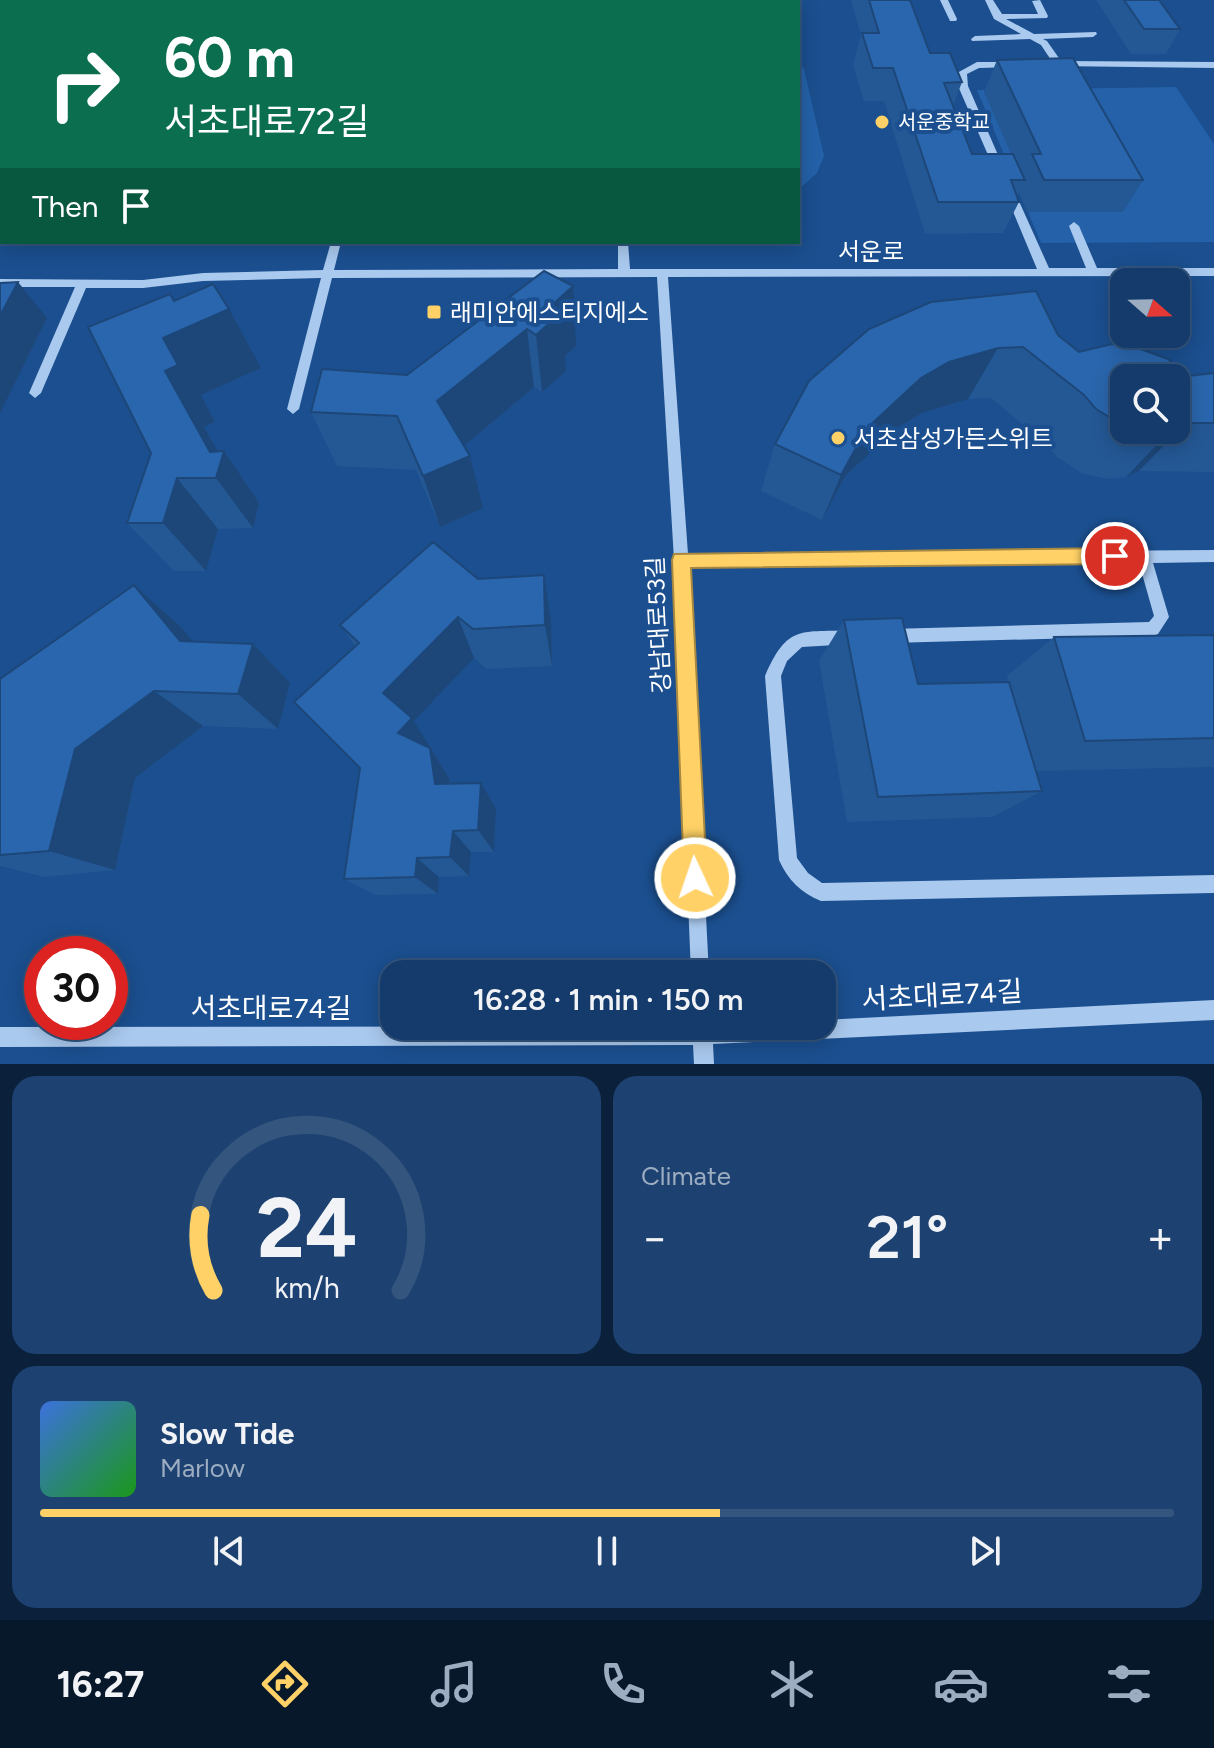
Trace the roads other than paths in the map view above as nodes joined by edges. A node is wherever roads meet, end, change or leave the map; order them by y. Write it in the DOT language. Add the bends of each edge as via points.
graph roads {
  1 [pos="944,0"];
  2 [pos="989,0"];
  3 [pos="1036,1"];
  4 [pos="997,17"];
  5 [pos="953,19"];
  6 [pos="1093,34"];
  7 [pos="1038,38"];
  8 [pos="975,39"];
  9 [pos="1044,64"];
  10 [pos="1058,64"];
  11 [pos="1031,65"];
  12 [pos="1214,65"];
  13 [pos="1074,226"];
  14 [pos="336,244"];
  15 [pos="623,244"];
  16 [pos="1214,272"];
  17 [pos="624,273"];
  18 [pos="662,273"];
  19 [pos="1045,273"];
  20 [pos="1093,273"];
  21 [pos="329,274"];
  22 [pos="0,283"];
  23 [pos="82,284"];
  24 [pos="35,393"];
  25 [pos="293,409"];
  26 [pos="1144,556"];
  27 [pos="1214,556"];
  28 [pos="681,560"];
  29 [pos="1214,884"];
  30 [pos="699,960"];
  31 [pos="1214,1010"];
  32 [pos="836,1026"];
  33 [pos="380,1034"];
  34 [pos="0,1037"];
  35 [pos="703,1040"];
  36 [pos="704,1064"];
  1 -- 5 [label="street"];
  2 -- 4 [label="street"];
  3 -- 4 [label="street" via="1044,16"];
  4 -- 7 [label="street"];
  6 -- 7 [label="street"];
  7 -- 8 [label="street"];
  7 -- 10 [label="street"];
  9 -- 10 [label="street"];
  10 -- 12 [label="street"];
  11 -- 19 [label="street" via="977,65 965,70 962,78"];
  13 -- 20 [label="street"];
  14 -- 21 [label="street"];
  15 -- 17 [label="street"];
  16 -- 20 [label="street, 서운로"];
  17 -- 18 [label="street, 서운로"];
  17 -- 21 [label="street, 서운로"];
  18 -- 19 [label="street, 서운로"];
  18 -- 28 [label="street, 강남대로53길"];
  19 -- 20 [label="street, 서운로"];
  21 -- 23 [label="street, 서운로"];
  21 -- 25 [label="street"];
  22 -- 23 [label="street, 서운로"];
  23 -- 24 [label="street"];
  26 -- 27 [label="street"];
  26 -- 28 [label="street"];
  26 -- 29 [label="street" via="1162,617 1153,629 808,638 790,646 773,676 788,860 800,879 821,892"];
  28 -- 30 [label="street, 강남대로53길"];
  31 -- 32 [label="street, 서초대로74길"];
  33 -- 34 [label="street, 서초대로74길"];
  35 -- 36 [label="street"];
}
